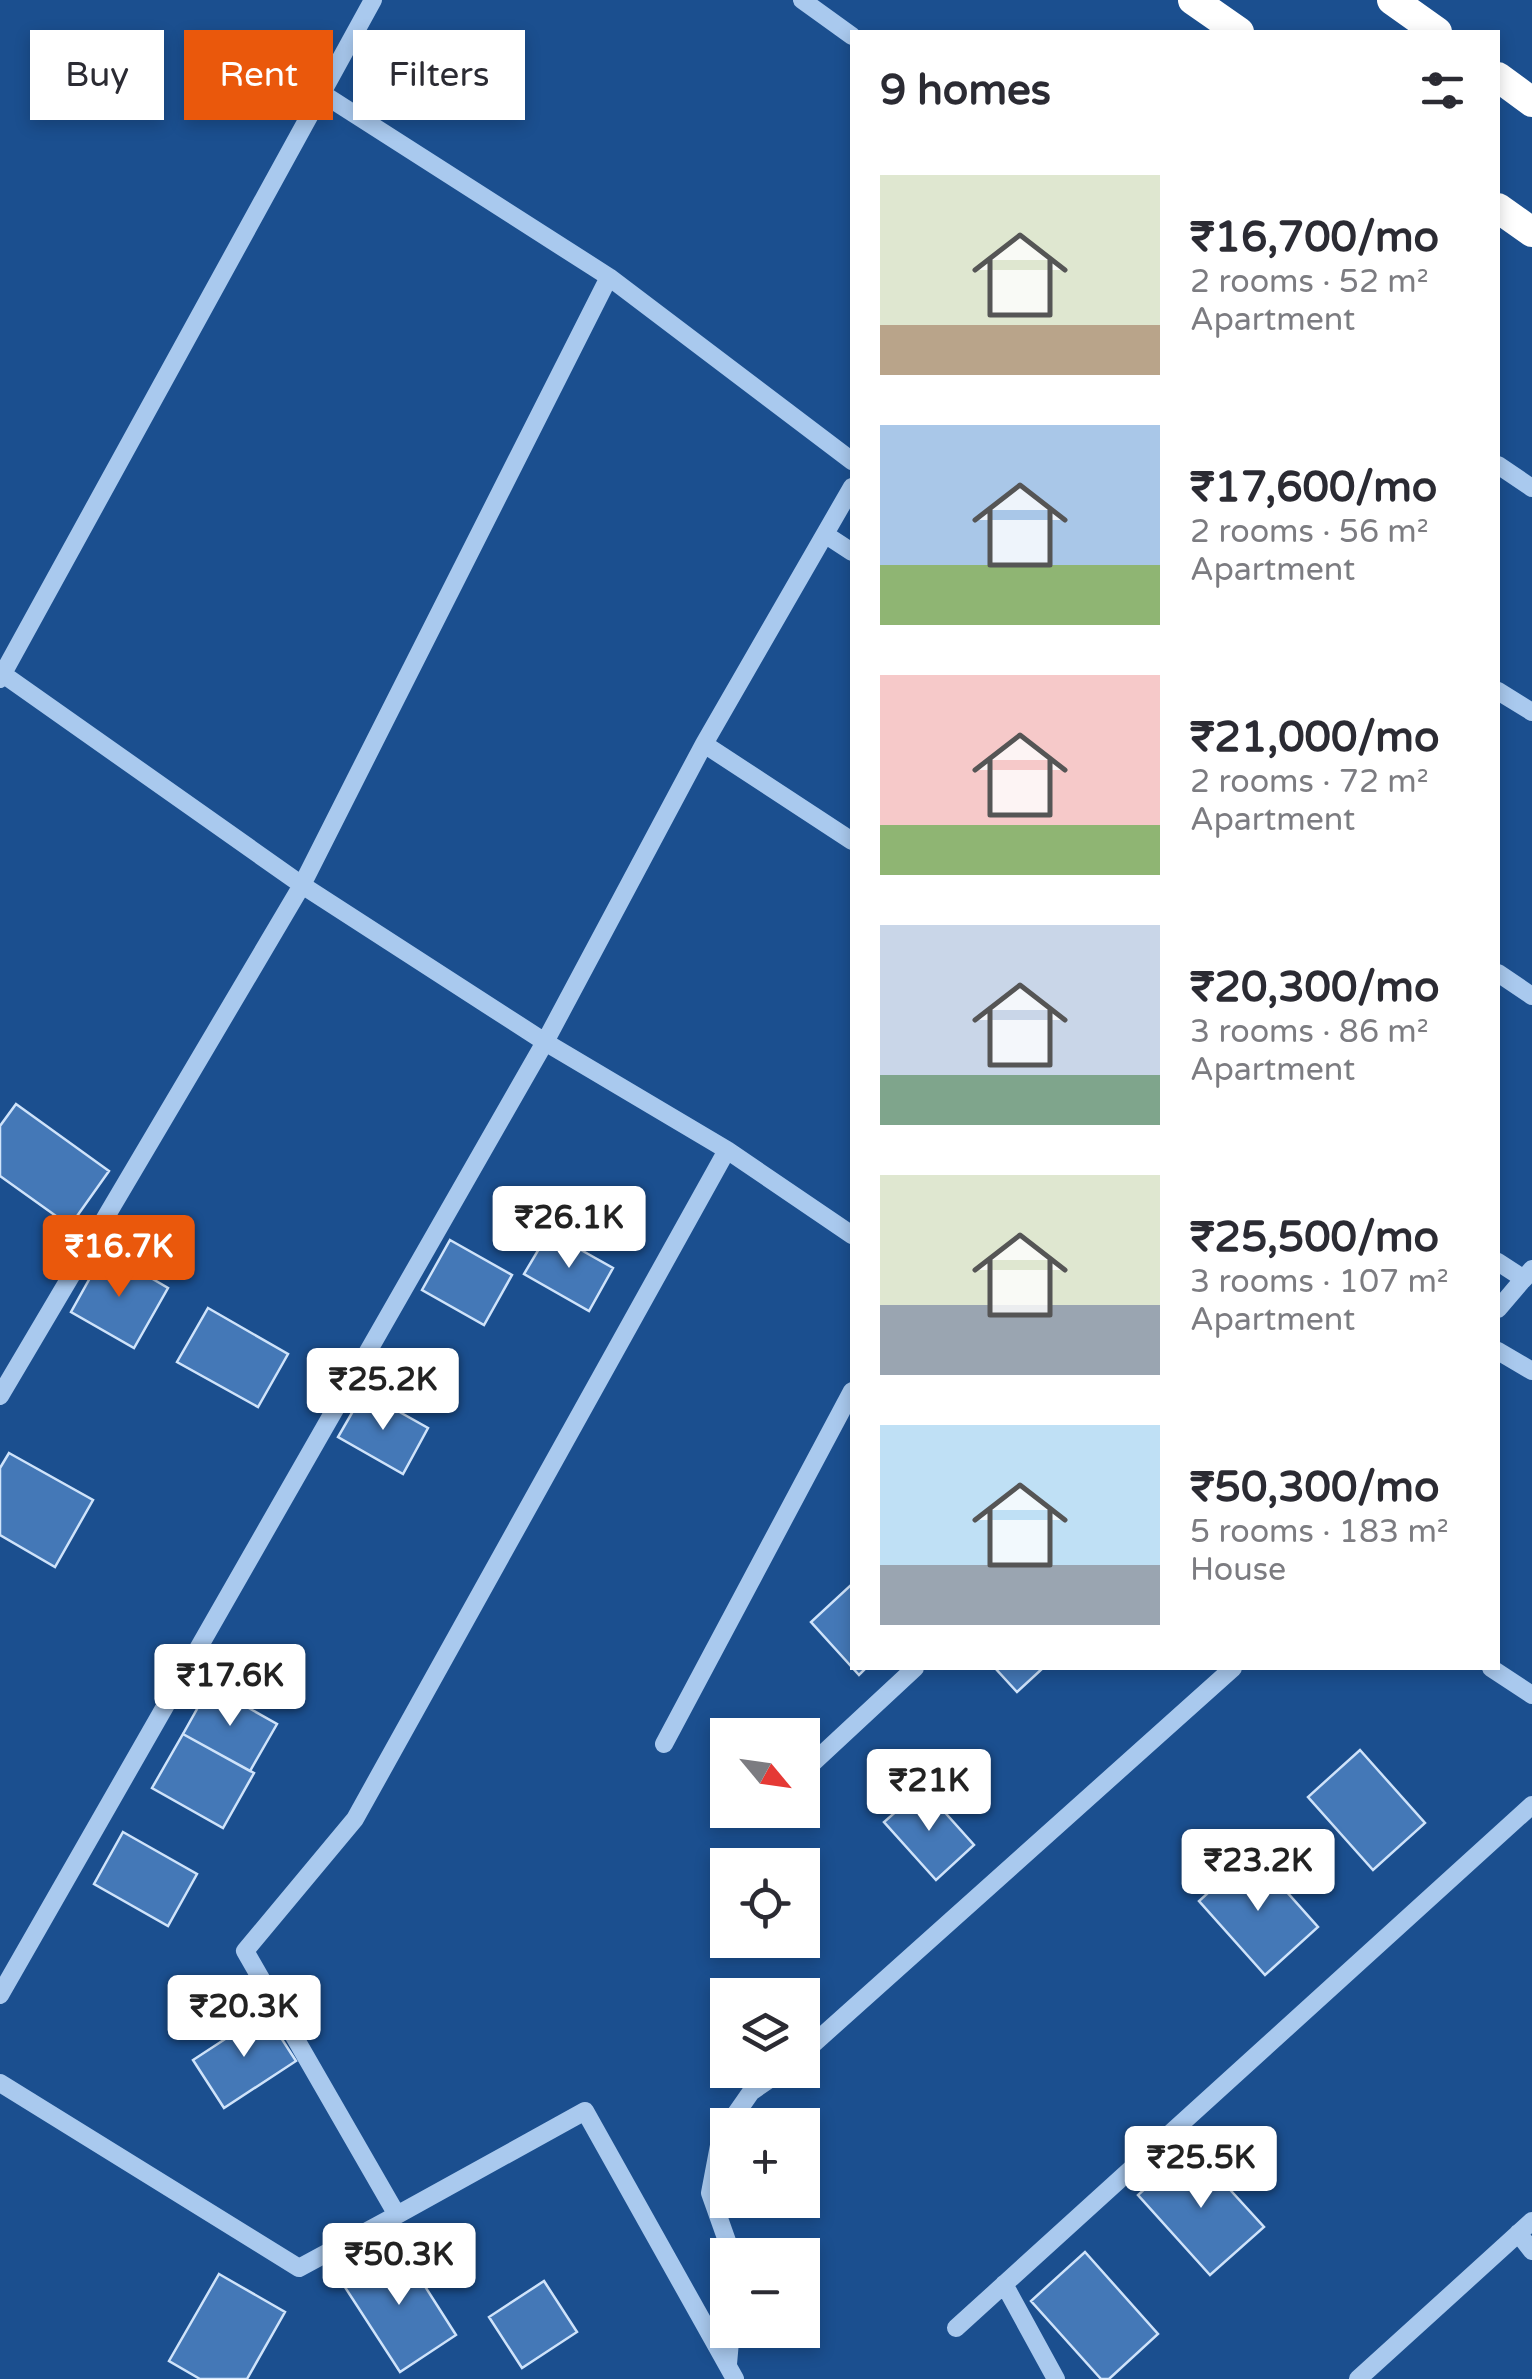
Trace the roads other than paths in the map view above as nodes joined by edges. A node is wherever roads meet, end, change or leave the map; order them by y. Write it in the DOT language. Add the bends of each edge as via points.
graph roads {
  1 [pos="373,0"];
  2 [pos="802,0"];
  3 [pos="1192,0"];
  4 [pos="1392,0"];
  5 [pos="1236,30"];
  6 [pos="1434,30"];
  7 [pos="850,35"];
  8 [pos="333,77"];
  9 [pos="1500,78"];
  10 [pos="333,100"];
  11 [pos="1532,102"];
  12 [pos="310,120"];
  13 [pos="1500,209"];
  14 [pos="1532,232"];
  15 [pos="609,277"];
  16 [pos="850,459"];
  17 [pos="1500,467"];
  18 [pos="1532,488"];
  19 [pos="850,491"];
  20 [pos="826,535"];
  21 [pos="850,551"];
  22 [pos="1,675"];
  23 [pos="1500,692"];
  24 [pos="1532,712"];
  25 [pos="704,744"];
  26 [pos="850,840"];
  27 [pos="302,885"];
  28 [pos="1500,974"];
  29 [pos="1532,996"];
  30 [pos="545,1042"];
  31 [pos="728,1150"];
  32 [pos="850,1234"];
  33 [pos="1500,1263"];
  34 [pos="1528,1274"];
  35 [pos="1500,1307"];
  36 [pos="1500,1351"];
  37 [pos="1532,1371"];
  38 [pos="850,1395"];
  39 [pos="0,1396"];
  40 [pos="913,1670"];
  41 [pos="1232,1670"];
  42 [pos="1494,1670"];
  43 [pos="1532,1694"];
  44 [pos="664,1744"];
  45 [pos="820,1756"];
  46 [pos="1532,1805"];
  47 [pos="0,1996"];
  48 [pos="820,2038"];
  49 [pos="0,2083"];
  50 [pos="757,2088"];
  51 [pos="740,2108"];
  52 [pos="396,2215"];
  53 [pos="1525,2227"];
  54 [pos="1532,2251"];
  55 [pos="1004,2284"];
  56 [pos="956,2328"];
  57 [pos="732,2372"];
  58 [pos="1056,2379"];
  59 [pos="1358,2379"];
  1 -- 8 [label="street"];
  2 -- 7 [label="street"];
  3 -- 5 [label="highway"];
  4 -- 6 [label="highway"];
  9 -- 11 [label="highway"];
  10 -- 15 [label="street"];
  12 -- 22 [label="street"];
  13 -- 14 [label="highway"];
  15 -- 16 [label="street"];
  15 -- 27 [label="street"];
  17 -- 18 [label="street"];
  19 -- 20 [label="street"];
  20 -- 21 [label="street"];
  20 -- 25 [label="street"];
  22 -- 27 [label="street"];
  23 -- 24 [label="street"];
  25 -- 26 [label="street"];
  25 -- 30 [label="street"];
  27 -- 30 [label="street"];
  27 -- 39 [label="street"];
  28 -- 29 [label="street"];
  30 -- 31 [label="street"];
  30 -- 47 [label="street"];
  31 -- 32 [label="street"];
  31 -- 52 [label="street" via="355,1819 246,1951"];
  33 -- 34 [label="street"];
  34 -- 35 [label="street"];
  36 -- 37 [label="street"];
  38 -- 44 [label="street"];
  40 -- 45 [label="street"];
  41 -- 48 [label="street"];
  42 -- 43 [label="street"];
  46 -- 55 [label="street"];
  49 -- 52 [label="street" via="299,2268"];
  50 -- 51 [label="street"];
  52 -- 57 [label="street" via="586,2110"];
  53 -- 54 [label="street"];
  53 -- 59 [label="street"];
  55 -- 56 [label="street"];
  55 -- 58 [label="street"];
}
